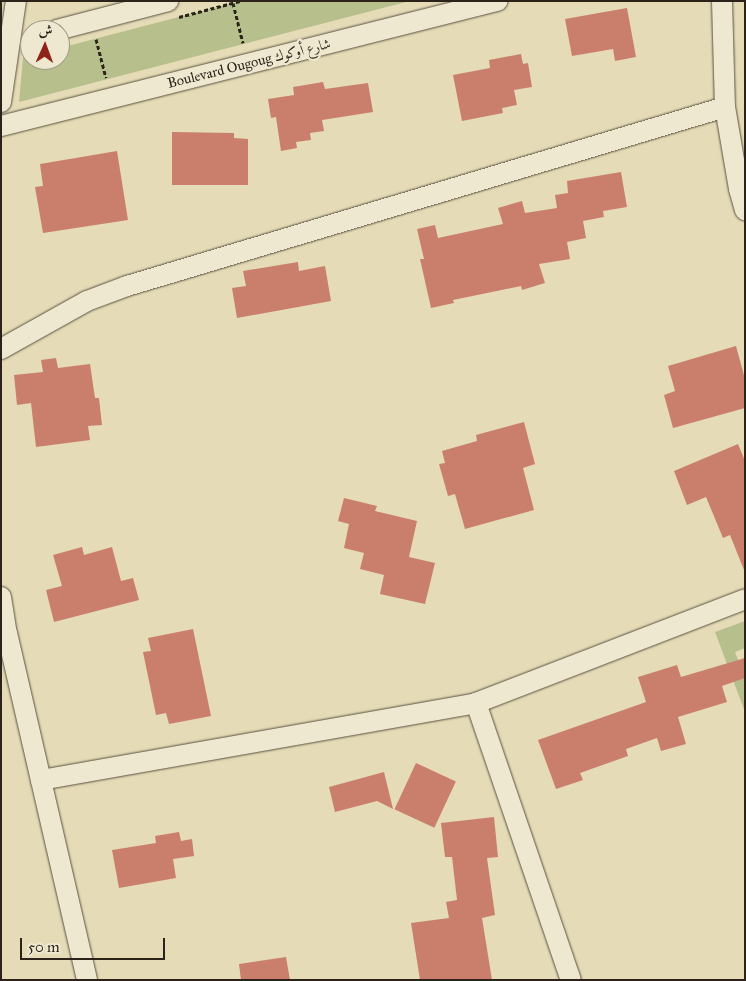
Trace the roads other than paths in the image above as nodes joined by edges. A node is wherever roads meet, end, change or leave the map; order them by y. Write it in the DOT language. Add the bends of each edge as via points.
graph roads {
  1 [pos="16,1"];
  2 [pos="168,1"];
  3 [pos="497,1"];
  4 [pos="722,1"];
  5 [pos="70,27"];
  6 [pos="20,40"];
  7 [pos="6,43"];
  8 [pos="1,102"];
  9 [pos="725,107"];
  10 [pos="1,126"];
  11 [pos="745,210"];
  12 [pos="1,349"];
  13 [pos="1,597"];
  14 [pos="745,599"];
  15 [pos="476,703"];
  16 [pos="41,780"];
  17 [pos="87,980"];
  18 [pos="571,980"];
  1 -- 7 [label="street"];
  2 -- 5 [label="street"];
  3 -- 10 [label="street, Boulevard Ougoug شارع أوكوك"];
  4 -- 9 [label="street"];
  6 -- 7 [label="street"];
  7 -- 8 [label="street"];
  9 -- 11 [label="street"];
  9 -- 12 [label="street" via="127,286 88,301"];
  13 -- 16 [label="street"];
  14 -- 15 [label="street"];
  15 -- 16 [label="street"];
  15 -- 18 [label="street"];
  16 -- 17 [label="street"];
}
